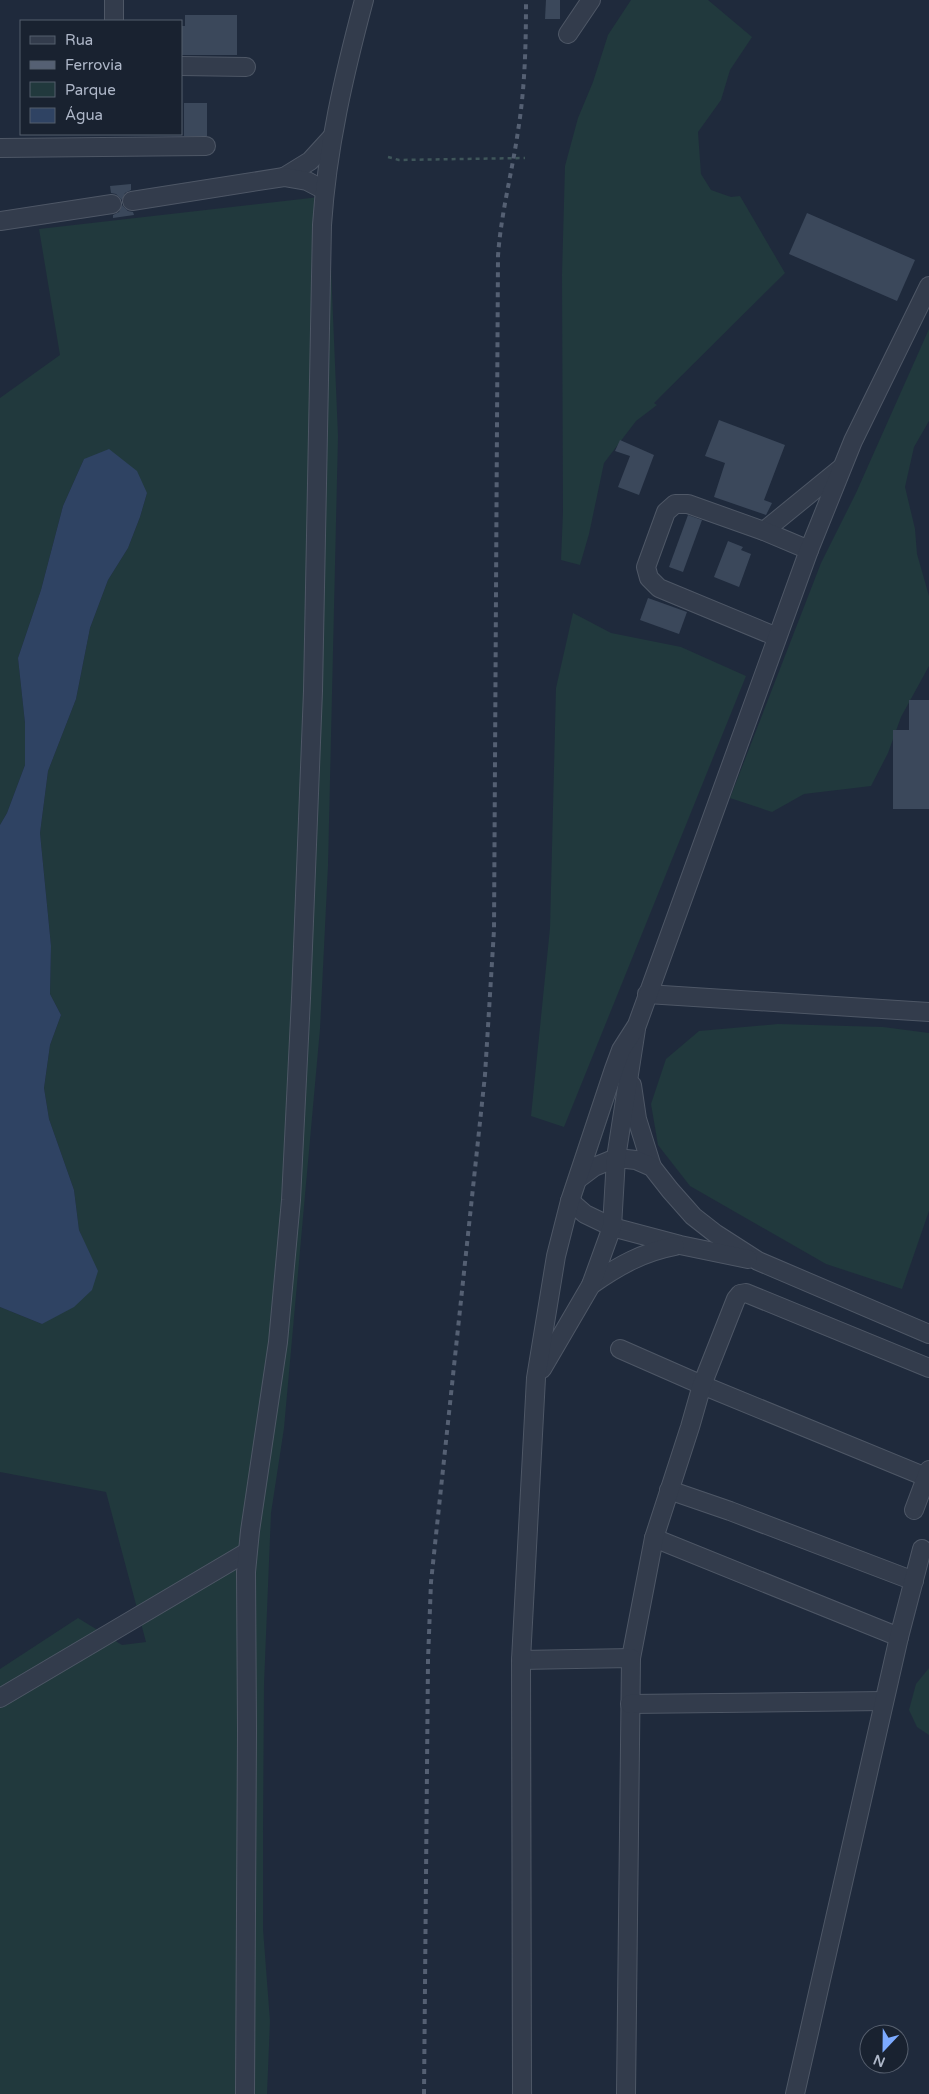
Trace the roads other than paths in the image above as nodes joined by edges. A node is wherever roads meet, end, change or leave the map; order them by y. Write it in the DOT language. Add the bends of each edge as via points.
graph roads {
  1 [pos="114,0"];
  2 [pos="364,0"];
  3 [pos="591,0"];
  4 [pos="114,20"];
  5 [pos="568,34"];
  6 [pos="182,66"];
  7 [pos="246,67"];
  8 [pos="331,138"];
  9 [pos="112,140"];
  10 [pos="206,146"];
  11 [pos="0,148"];
  12 [pos="284,178"];
  13 [pos="324,190"];
  14 [pos="132,201"];
  15 [pos="112,204"];
  16 [pos="0,221"];
  17 [pos="929,286"];
  18 [pos="843,467"];
  19 [pos="764,531"];
  20 [pos="810,550"];
  21 [pos="777,637"];
  22 [pos="647,994"];
  23 [pos="929,1012"];
  24 [pos="637,1025"];
  25 [pos="632,1062"];
  26 [pos="616,1158"];
  27 [pos="652,1167"];
  28 [pos="578,1179"];
  29 [pos="570,1202"];
  30 [pos="612,1227"];
  31 [pos="680,1245"];
  32 [pos="758,1261"];
  33 [pos="591,1285"];
  34 [pos="929,1334"];
  35 [pos="620,1349"];
  36 [pos="929,1368"];
  37 [pos="536,1378"];
  38 [pos="702,1385"];
  39 [pos="928,1474"];
  40 [pos="669,1490"];
  41 [pos="914,1510"];
  42 [pos="654,1538"];
  43 [pos="922,1549"];
  44 [pos="247,1552"];
  45 [pos="914,1581"];
  46 [pos="899,1636"];
  47 [pos="631,1658"];
  48 [pos="521,1660"];
  49 [pos="0,1698"];
  50 [pos="884,1701"];
  51 [pos="630,1704"];
  52 [pos="245,2094"];
  53 [pos="522,2094"];
  54 [pos="626,2094"];
  55 [pos="795,2094"];
  1 -- 4 [label="street"];
  2 -- 8 [label="street"];
  3 -- 5 [label="street"];
  6 -- 7 [label="street"];
  8 -- 12 [label="street" via="310,161"];
  8 -- 13 [label="street"];
  9 -- 10 [label="street"];
  9 -- 11 [label="street"];
  12 -- 13 [label="street" via="307,182"];
  12 -- 14 [label="street"];
  13 -- 44 [label="street" via="312,691 291,1200 278,1342"];
  15 -- 16 [label="street"];
  17 -- 18 [label="street"];
  18 -- 19 [label="street"];
  18 -- 20 [label="street"];
  19 -- 20 [label="street"];
  19 -- 21 [label="street" via="688,504 675,504 666,512 646,568 659,588"];
  20 -- 21 [label="street"];
  21 -- 22 [label="street"];
  22 -- 23 [label="street"];
  22 -- 24 [label="street"];
  24 -- 25 [label="street"];
  24 -- 28 [label="street" via="621,1050"];
  25 -- 26 [label="street"];
  25 -- 27 [label="street" via="632,1093"];
  26 -- 27 [label="street" via="636,1160"];
  26 -- 28 [label="street" via="594,1167"];
  26 -- 30 [label="street"];
  27 -- 32 [label="street" via="693,1216"];
  28 -- 29 [label="street"];
  29 -- 30 [label="street" via="585,1214"];
  29 -- 37 [label="street" via="550,1290"];
  30 -- 31 [label="street"];
  30 -- 33 [label="street"];
  31 -- 32 [label="street"];
  31 -- 33 [label="street" via="636,1257"];
  32 -- 34 [label="street"];
  33 -- 37 [label="street"];
  35 -- 38 [label="street"];
  36 -- 38 [label="street" via="746,1293 736,1299"];
  37 -- 48 [label="street"];
  38 -- 39 [label="street"];
  38 -- 40 [label="street"];
  39 -- 41 [label="street"];
  40 -- 42 [label="street"];
  40 -- 45 [label="street"];
  42 -- 46 [label="street"];
  42 -- 47 [label="street"];
  43 -- 45 [label="street"];
  44 -- 49 [label="street"];
  44 -- 52 [label="street"];
  45 -- 46 [label="street"];
  46 -- 50 [label="street"];
  47 -- 48 [label="street"];
  47 -- 51 [label="street"];
  48 -- 53 [label="street"];
  50 -- 51 [label="street"];
  50 -- 55 [label="street"];
  51 -- 54 [label="street"];
}
